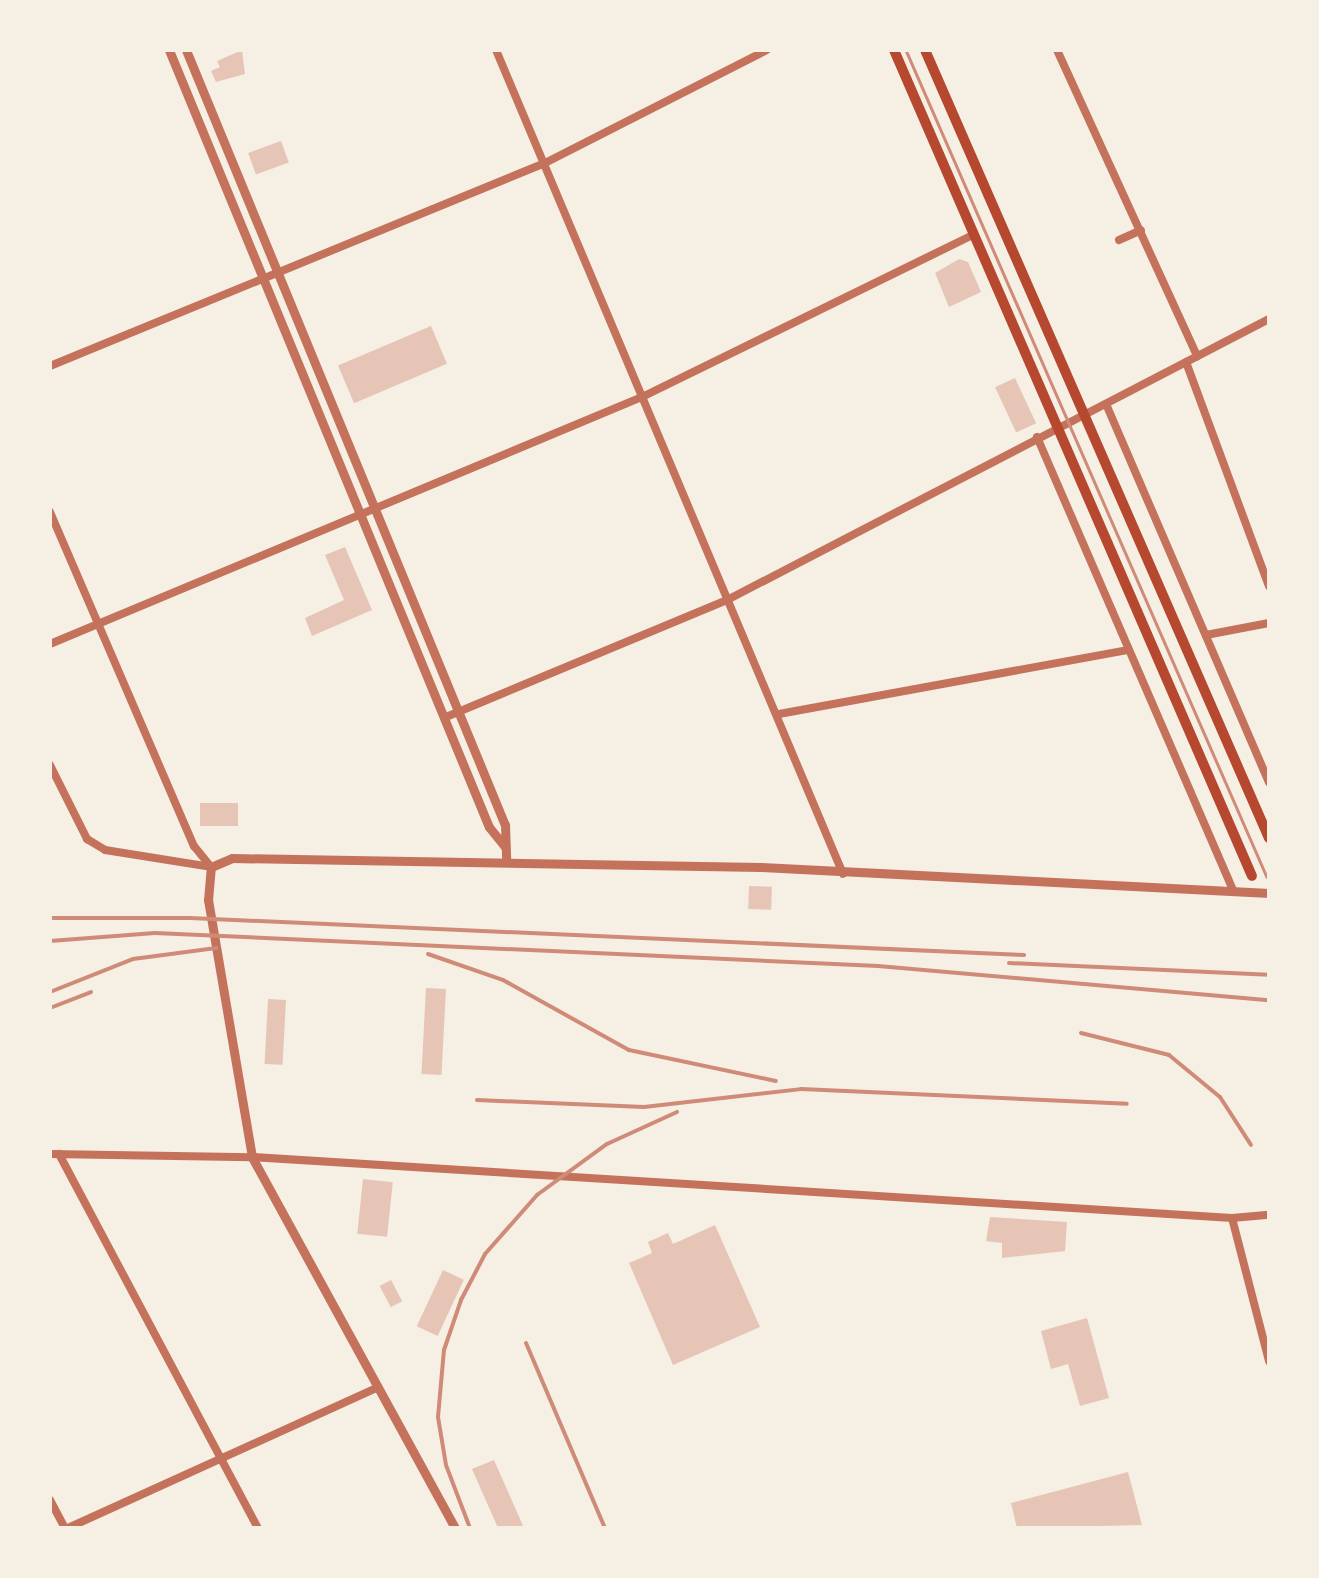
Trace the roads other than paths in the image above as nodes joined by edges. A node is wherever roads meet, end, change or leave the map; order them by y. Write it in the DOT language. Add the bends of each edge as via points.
graph roads {
  1 [pos="170,50"];
  2 [pos="186,50"];
  3 [pos="496,50"];
  4 [pos="767,50"];
  5 [pos="894,50"];
  6 [pos="925,50"];
  7 [pos="1057,50"];
  8 [pos="545,163"];
  9 [pos="1141,230"];
  10 [pos="974,234"];
  11 [pos="1119,240"];
  12 [pos="278,272"];
  13 [pos="264,277"];
  14 [pos="1269,319"];
  15 [pos="1197,356"];
  16 [pos="1186,362"];
  17 [pos="50,366"];
  18 [pos="642,398"];
  19 [pos="1106,404"];
  20 [pos="1086,414"];
  21 [pos="1059,427"];
  22 [pos="1037,438"];
  23 [pos="375,509"];
  24 [pos="50,512"];
  25 [pos="362,515"];
  26 [pos="1269,586"];
  27 [pos="730,599"];
  28 [pos="98,624"];
  29 [pos="1269,624"];
  30 [pos="1206,635"];
  31 [pos="50,644"];
  32 [pos="1127,650"];
  33 [pos="459,711"];
  34 [pos="779,714"];
  35 [pos="446,717"];
  36 [pos="50,765"];
  37 [pos="1269,782"];
  38 [pos="1269,838"];
  39 [pos="505,846"];
  40 [pos="506,861"];
  41 [pos="211,867"];
  42 [pos="842,874"];
  43 [pos="1252,876"];
  44 [pos="1233,891"];
  45 [pos="1269,893"];
  46 [pos="54,1154"];
  47 [pos="252,1157"];
  48 [pos="1269,1215"];
  49 [pos="1232,1218"];
  50 [pos="1269,1361"];
  51 [pos="377,1388"];
  52 [pos="221,1458"];
  53 [pos="50,1500"];
  54 [pos="66,1528"];
  55 [pos="258,1528"];
  56 [pos="455,1528"];
  1 -- 13 [label="street"];
  2 -- 12 [label="street"];
  3 -- 8 [label="street"];
  4 -- 8 [label="street"];
  5 -- 10 [label="main road"];
  6 -- 20 [label="main road"];
  7 -- 9 [label="street"];
  8 -- 12 [label="street"];
  8 -- 18 [label="street"];
  9 -- 11 [label="street"];
  9 -- 15 [label="street"];
  10 -- 18 [label="street"];
  10 -- 21 [label="main road"];
  12 -- 13 [label="street"];
  12 -- 23 [label="street"];
  13 -- 17 [label="street"];
  13 -- 25 [label="street"];
  14 -- 15 [label="street"];
  15 -- 16 [label="street"];
  16 -- 19 [label="street"];
  16 -- 26 [label="street"];
  18 -- 23 [label="street"];
  18 -- 27 [label="street"];
  19 -- 20 [label="street"];
  19 -- 30 [label="street"];
  20 -- 21 [label="street"];
  20 -- 38 [label="main road"];
  21 -- 22 [label="street"];
  21 -- 43 [label="main road"];
  22 -- 27 [label="street"];
  22 -- 32 [label="street"];
  23 -- 25 [label="street"];
  23 -- 33 [label="street"];
  24 -- 28 [label="street"];
  25 -- 28 [label="street"];
  25 -- 35 [label="street"];
  27 -- 33 [label="street"];
  27 -- 34 [label="street"];
  28 -- 31 [label="street"];
  28 -- 41 [label="street" via="194,846"];
  29 -- 30 [label="street"];
  30 -- 37 [label="street"];
  32 -- 34 [label="street"];
  32 -- 44 [label="street"];
  33 -- 35 [label="street"];
  33 -- 39 [label="street" via="506,825"];
  34 -- 42 [label="street"];
  35 -- 39 [label="street" via="489,827"];
  36 -- 41 [label="street" via="87,839 105,850"];
  39 -- 40 [label="street"];
  40 -- 41 [label="street" via="232,858"];
  40 -- 42 [label="street"];
  41 -- 47 [label="street" via="208,900"];
  42 -- 44 [label="street"];
  44 -- 45 [label="street"];
  46 -- 47 [label="street"];
  46 -- 52 [label="street"];
  47 -- 49 [label="street"];
  47 -- 51 [label="street"];
  48 -- 49 [label="street"];
  49 -- 50 [label="street"];
  51 -- 52 [label="street"];
  51 -- 56 [label="street"];
  52 -- 54 [label="street"];
  52 -- 55 [label="street"];
  53 -- 54 [label="street"];
}
